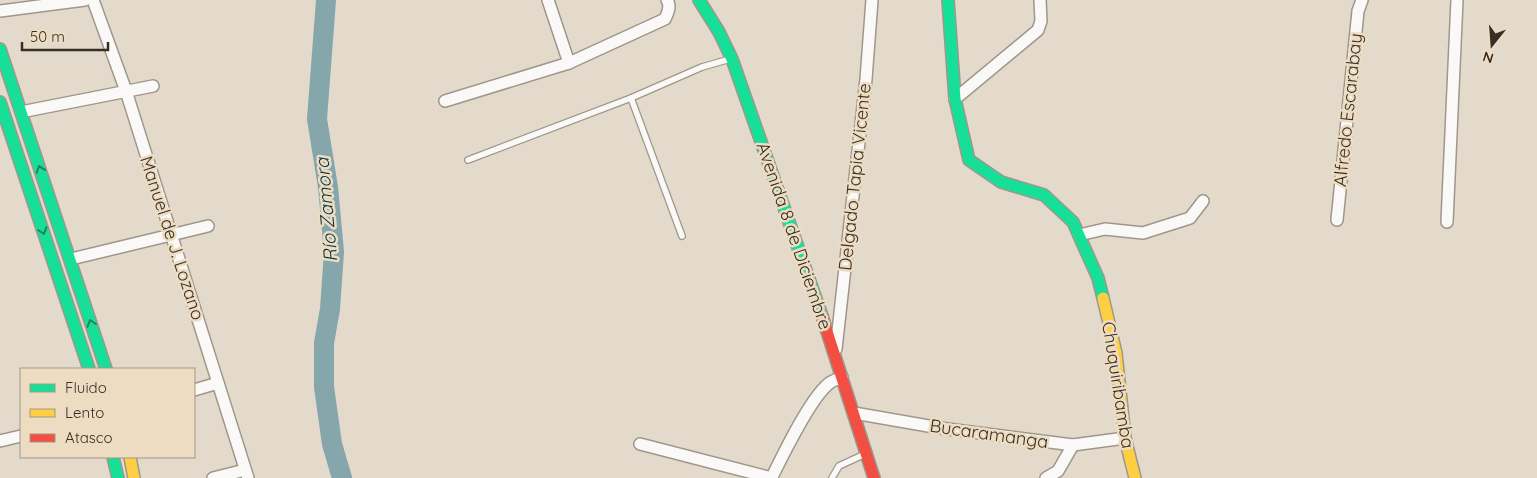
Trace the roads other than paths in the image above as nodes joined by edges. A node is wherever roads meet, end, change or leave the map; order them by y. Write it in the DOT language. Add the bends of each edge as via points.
graph roads {
  1 [pos="85,0"];
  2 [pos="92,0"];
  3 [pos="548,0"];
  4 [pos="667,0"];
  5 [pos="699,0"];
  6 [pos="872,0"];
  7 [pos="948,0"];
  8 [pos="1040,0"];
  9 [pos="1362,0"];
  10 [pos="1457,0"];
  11 [pos="6,7"];
  12 [pos="0,49"];
  13 [pos="732,59"];
  14 [pos="569,63"];
  15 [pos="2,64"];
  16 [pos="153,86"];
  17 [pos="126,91"];
  18 [pos="631,98"];
  19 [pos="955,99"];
  20 [pos="445,101"];
  21 [pos="0,102"];
  22 [pos="21,112"];
  23 [pos="2,118"];
  24 [pos="468,160"];
  25 [pos="46,187"];
  26 [pos="30,192"];
  27 [pos="1203,201"];
  28 [pos="1337,220"];
  29 [pos="1446,222"];
  30 [pos="208,226"];
  31 [pos="1079,235"];
  32 [pos="172,236"];
  33 [pos="682,236"];
  34 [pos="71,259"];
  35 [pos="98,342"];
  36 [pos="82,347"];
  37 [pos="835,353"];
  38 [pos="89,368"];
  39 [pos="106,368"];
  40 [pos="842,377"];
  41 [pos="218,383"];
  42 [pos="195,390"];
  43 [pos="854,413"];
  44 [pos="20,436"];
  45 [pos="1125,438"];
  46 [pos="0,441"];
  47 [pos="640,444"];
  48 [pos="1074,445"];
  49 [pos="867,453"];
  50 [pos="113,458"];
  51 [pos="130,458"];
  52 [pos="246,474"];
  53 [pos="118,478"];
  54 [pos="134,478"];
  55 [pos="213,478"];
  56 [pos="772,478"];
  57 [pos="832,478"];
  58 [pos="874,478"];
  59 [pos="1046,478"];
  60 [pos="1135,478"];
  1 -- 11 [label="street"];
  2 -- 17 [label="street, Manuel de J. Lozano"];
  3 -- 14 [label="street"];
  4 -- 14 [label="street" via="669,12 665,19"];
  5 -- 13 [label="main road, Avenida 8 de Diciembre"];
  6 -- 37 [label="street, Delgado Tapia Vicente"];
  7 -- 19 [label="main road, Chuquiribamba"];
  8 -- 19 [label="street" via="1038,30"];
  9 -- 28 [label="street, Alfredo Escarabay" via="1358,11"];
  10 -- 29 [label="street"];
  12 -- 15 [label="main road"];
  13 -- 18 [label="lane" via="702,67"];
  13 -- 37 [label="main road, Avenida 8 de Diciembre"];
  14 -- 20 [label="street"];
  15 -- 22 [label="main road"];
  16 -- 17 [label="street"];
  17 -- 22 [label="street"];
  17 -- 32 [label="street, Manuel de J. Lozano"];
  18 -- 24 [label="lane"];
  18 -- 33 [label="lane"];
  19 -- 31 [label="main road, Chuquiribamba" via="969,160 1001,182 1044,195 1073,222"];
  21 -- 23 [label="main road"];
  25 -- 22 [label="main road, one-way"];
  23 -- 26 [label="main road"];
  25 -- 26 [label="main road"];
  25 -- 34 [label="main road"];
  26 -- 36 [label="main road, one-way"];
  27 -- 31 [label="street" via="1190,218 1143,233 1104,229"];
  30 -- 32 [label="street"];
  31 -- 45 [label="main road, Chuquiribamba" via="1098,278 1116,353"];
  32 -- 34 [label="street"];
  32 -- 41 [label="street, Manuel de J. Lozano"];
  35 -- 34 [label="main road, one-way"];
  35 -- 36 [label="main road"];
  35 -- 39 [label="main road"];
  36 -- 38 [label="main road"];
  37 -- 40 [label="main road, Avenida 8 de Diciembre"];
  40 -- 43 [label="main road, Avenida 8 de Diciembre"];
  40 -- 56 [label="street" via="832,381 817,396"];
  41 -- 42 [label="street"];
  41 -- 52 [label="street, Manuel de J. Lozano"];
  43 -- 48 [label="street, Bucaramanga"];
  43 -- 49 [label="main road, Avenida 8 de Diciembre"];
  44 -- 46 [label="street"];
  45 -- 48 [label="street, Bucaramanga"];
  45 -- 60 [label="main road, Chuquiribamba"];
  47 -- 56 [label="street"];
  48 -- 59 [label="street" via="1058,471"];
  49 -- 57 [label="lane" via="839,466"];
  49 -- 58 [label="main road, Avenida 8 de Diciembre"];
  50 -- 53 [label="main road"];
  51 -- 54 [label="main road"];
  52 -- 55 [label="street"];
}
